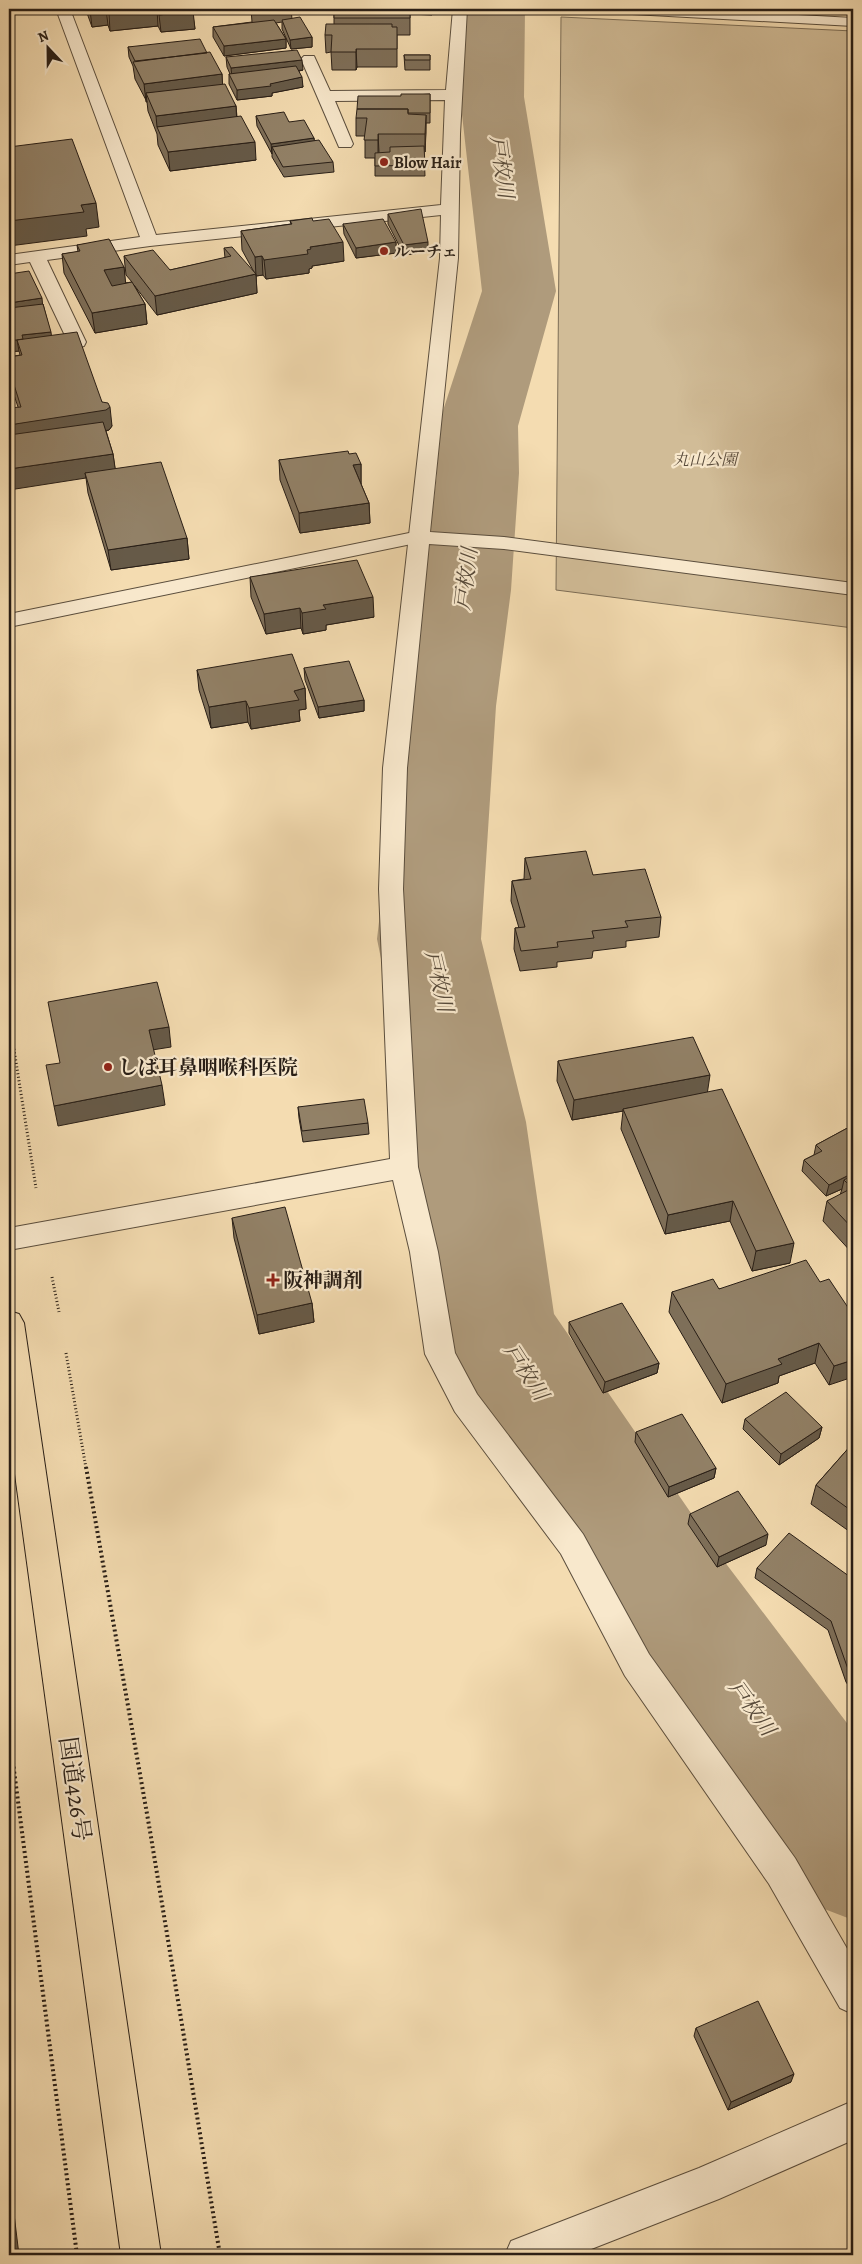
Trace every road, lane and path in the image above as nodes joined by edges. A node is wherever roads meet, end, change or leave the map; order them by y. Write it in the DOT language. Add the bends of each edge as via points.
graph roads {
  1 [pos="63,9"];
  2 [pos="460,9"];
  3 [pos="614,9"];
  4 [pos="742,12"];
  5 [pos="853,22"];
  6 [pos="309,59"];
  7 [pos="453,95"];
  8 [pos="325,96"];
  9 [pos="345,144"];
  10 [pos="448,209"];
  11 [pos="150,242"];
  12 [pos="36,256"];
  13 [pos="9,260"];
  14 [pos="77,342"];
  15 [pos="419,537"];
  16 [pos="853,589"];
  17 [pos="9,621"];
  18 [pos="9,1018"];
  19 [pos="404,1167"];
  20 [pos="38,1195"];
  21 [pos="9,1239"];
  22 [pos="51,1268"];
  23 [pos="59,1316"];
  24 [pos="9,1323"];
  25 [pos="64,1344"];
  26 [pos="9,1732"];
  27 [pos="853,1996"];
  28 [pos="853,2120"];
  29 [pos="77,2255"];
  30 [pos="141,2255"];
  31 [pos="220,2255"];
  32 [pos="525,2255"];
  1 -- 11 [label="street"];
  2 -- 7 [label="street"];
  3 -- 4 [label="street"];
  4 -- 5 [label="street"];
  6 -- 8 [label="street"];
  7 -- 8 [label="street"];
  7 -- 10 [label="street"];
  8 -- 9 [label="street"];
  10 -- 11 [label="street"];
  10 -- 15 [label="street" via="449,258"];
  11 -- 12 [label="street"];
  12 -- 13 [label="street"];
  12 -- 14 [label="street"];
  15 -- 16 [label="street" via="504,543"];
  15 -- 17 [label="street"];
  15 -- 19 [label="street" via="395,768 391,889"];
  18 -- 20 [label="path"];
  19 -- 21 [label="street"];
  19 -- 27 [label="street" via="424,1252 440,1354 466,1403 572,1544 637,1665 782,1871"];
  22 -- 23 [label="path"];
  24 -- 30 [label="highway, 国道426号"];
  25 -- 31 [label="path"];
  26 -- 29 [label="path"];
  28 -- 32 [label="street" via="705,2185"];
}
